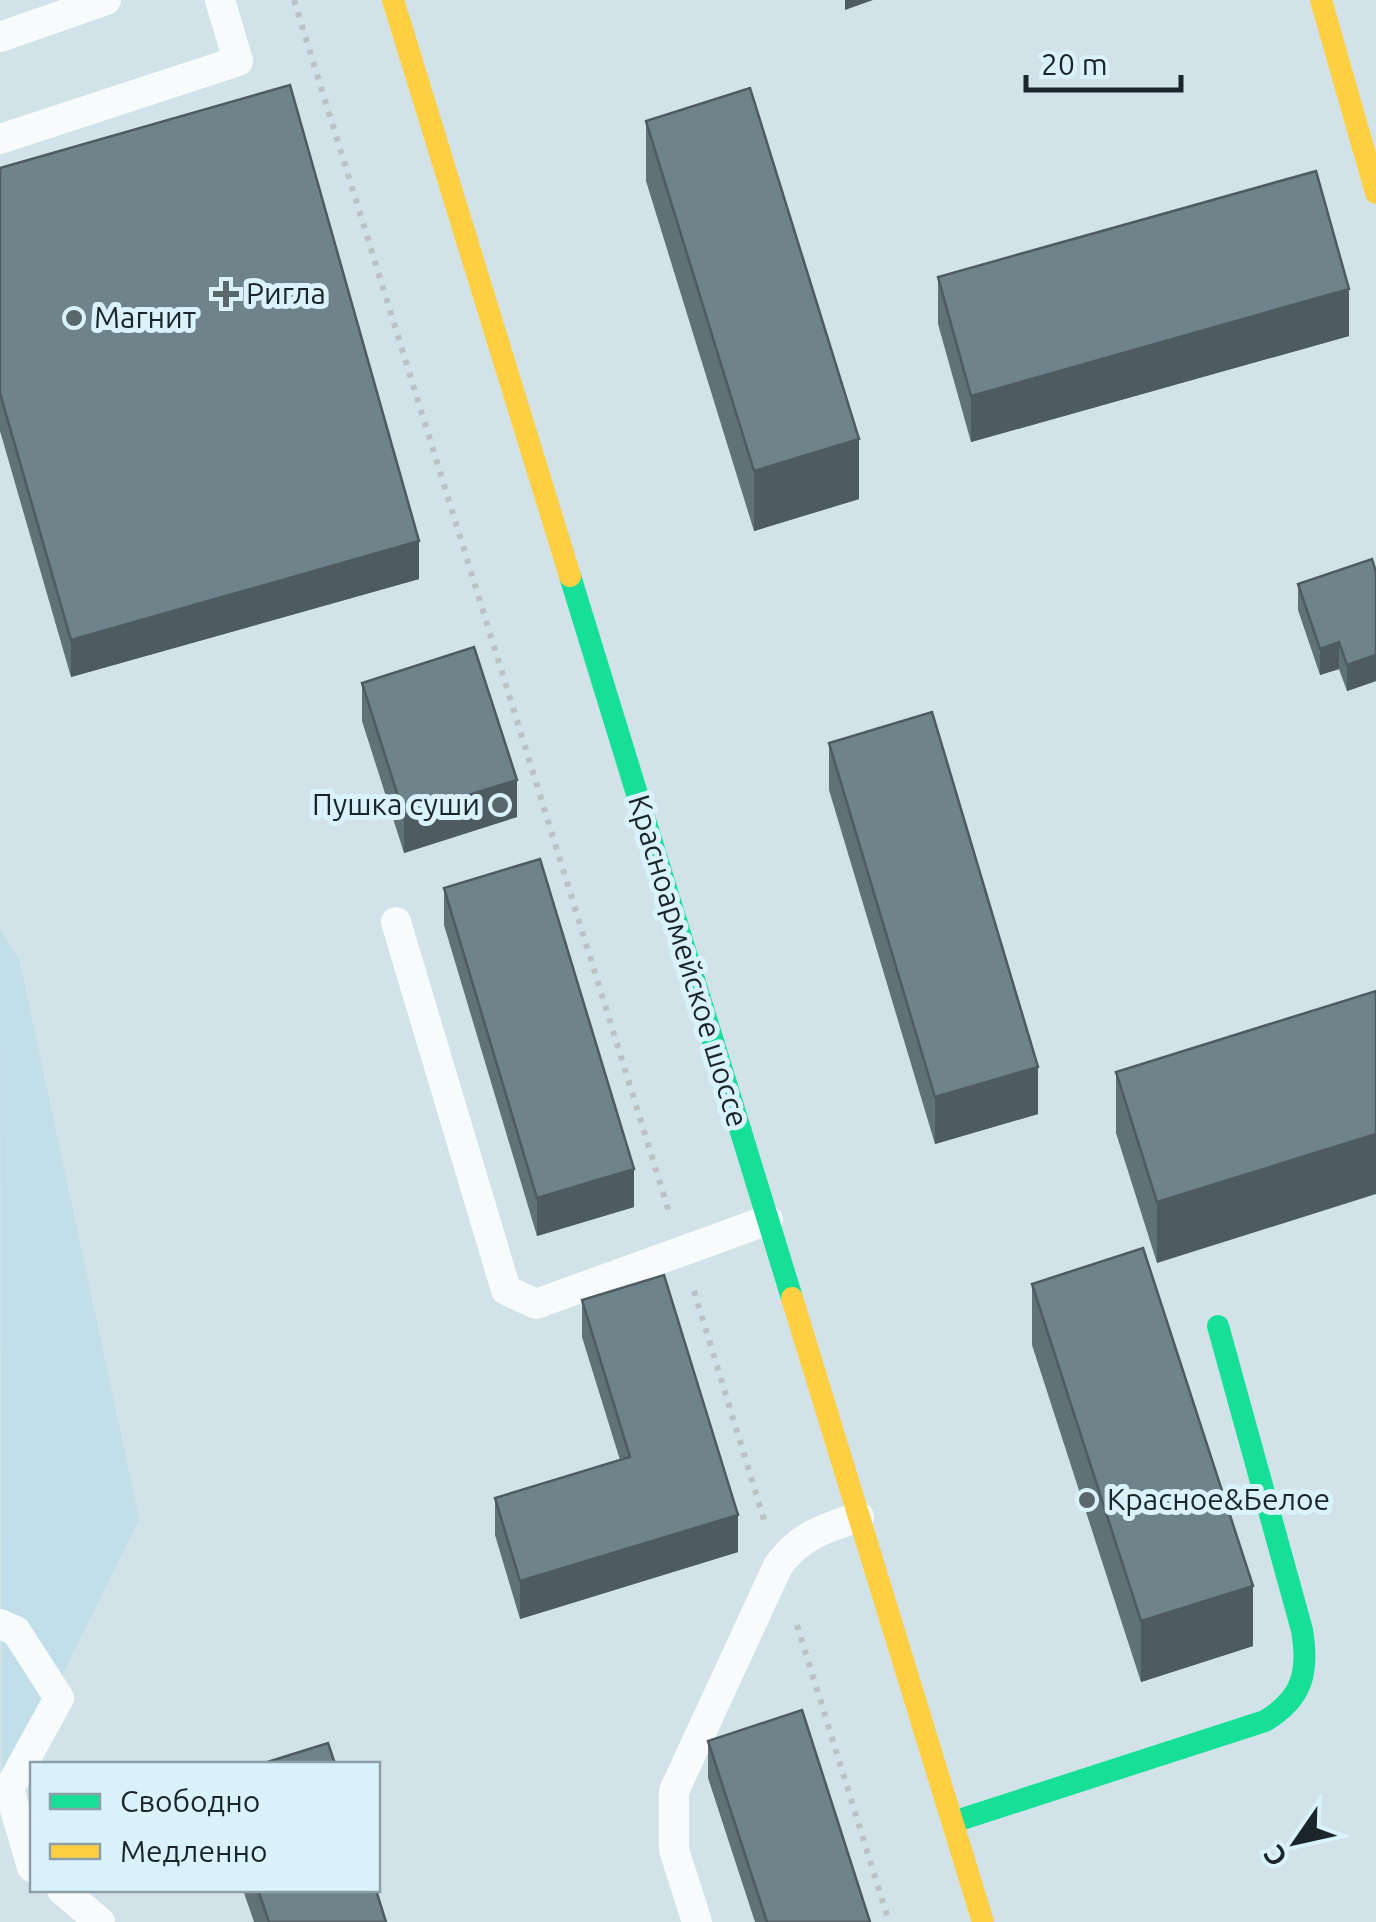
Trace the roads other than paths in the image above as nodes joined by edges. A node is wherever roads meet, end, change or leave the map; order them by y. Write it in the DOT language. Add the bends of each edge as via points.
graph roads {
  1 [pos="106,0"];
  2 [pos="220,0"];
  3 [pos="393,0"];
  4 [pos="1321,0"];
  5 [pos="0,37"];
  6 [pos="0,139"];
  7 [pos="1376,193"];
  8 [pos="396,922"];
  9 [pos="768,1220"];
  10 [pos="1218,1326"];
  11 [pos="859,1517"];
  12 [pos="0,1624"];
  13 [pos="953,1822"];
  14 [pos="30,1860"];
  15 [pos="64,1892"];
  16 [pos="100,1922"];
  17 [pos="697,1922"];
  18 [pos="984,1922"];
  1 -- 5 [label="lane"];
  2 -- 6 [label="lane" via="238,61"];
  3 -- 9 [label="street, Красноармейское шоссе"];
  4 -- 7 [label="street"];
  8 -- 9 [label="lane" via="506,1290 536,1304"];
  9 -- 11 [label="street, Красноармейское шоссе"];
  10 -- 13 [label="street" via="1302,1630 1308,1660 1301,1689 1289,1708 1266,1721"];
  11 -- 13 [label="street, Красноармейское шоссе"];
  11 -- 17 [label="lane" via="812,1533 778,1566 674,1791 674,1850"];
  12 -- 14 [label="lane" via="16,1630 59,1698 9,1789"];
  13 -- 18 [label="street, Красноармейское шоссе"];
  15 -- 16 [label="lane"];
}
